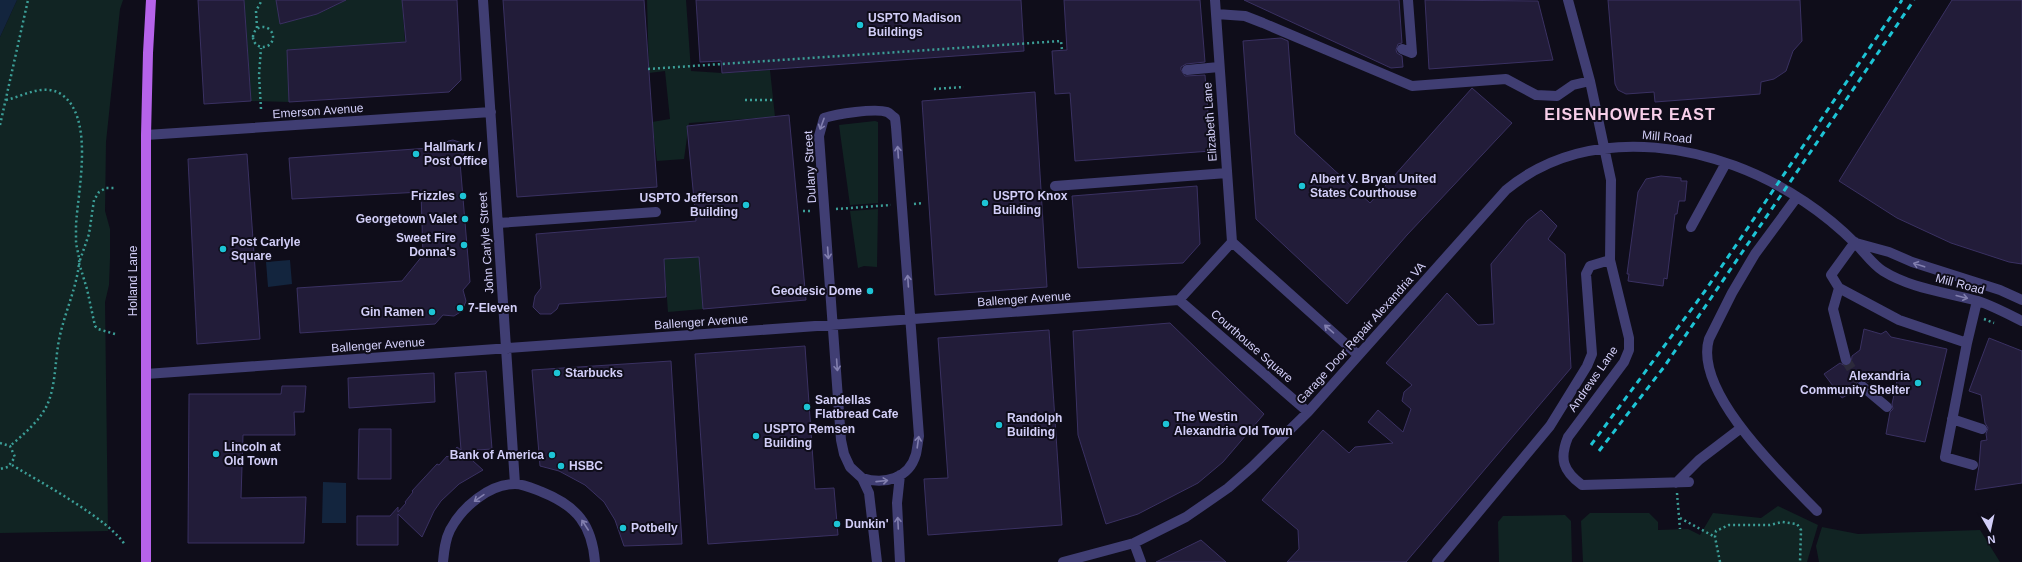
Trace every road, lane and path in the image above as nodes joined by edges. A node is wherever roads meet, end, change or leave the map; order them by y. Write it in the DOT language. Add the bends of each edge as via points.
graph roads {
  1 [pos="28,0"];
  2 [pos="151,0"];
  3 [pos="262,0"];
  4 [pos="483,0"];
  5 [pos="1215,0"];
  6 [pos="1408,0"];
  7 [pos="1568,0"];
  8 [pos="1216,14"];
  9 [pos="257,28"];
  10 [pos="261,48"];
  11 [pos="1402,49"];
  12 [pos="1062,50"];
  13 [pos="1219,67"];
  14 [pos="648,69"];
  15 [pos="1188,70"];
  16 [pos="1590,81"];
  17 [pos="964,87"];
  18 [pos="934,89"];
  19 [pos="6,100"];
  20 [pos="745,100"];
  21 [pos="772,100"];
  22 [pos="261,109"];
  23 [pos="491,112"];
  24 [pos="0,125"];
  25 [pos="146,135"];
  26 [pos="1605,148"];
  27 [pos="1726,163"];
  28 [pos="1538,168"];
  29 [pos="1227,173"];
  30 [pos="1055,186"];
  31 [pos="115,188"];
  32 [pos="1797,197"];
  33 [pos="923,203"];
  34 [pos="902,205"];
  35 [pos="825,210"];
  36 [pos="803,211"];
  37 [pos="656,212"];
  38 [pos="498,224"];
  39 [pos="1691,226"];
  40 [pos="1232,242"];
  41 [pos="1855,242"];
  42 [pos="1610,260"];
  43 [pos="79,263"];
  44 [pos="1839,288"];
  45 [pos="1179,300"];
  46 [pos="2022,300"];
  47 [pos="1977,301"];
  48 [pos="911,320"];
  49 [pos="2022,321"];
  50 [pos="834,326"];
  51 [pos="115,334"];
  52 [pos="1967,343"];
  53 [pos="506,349"];
  54 [pos="1358,355"];
  55 [pos="1846,360"];
  56 [pos="146,374"];
  57 [pos="1862,386"];
  58 [pos="1886,407"];
  59 [pos="1308,412"];
  60 [pos="1952,419"];
  61 [pos="1741,428"];
  62 [pos="1982,429"];
  63 [pos="0,443"];
  64 [pos="10,446"];
  65 [pos="12,465"];
  66 [pos="1973,465"];
  67 [pos="0,469"];
  68 [pos="900,475"];
  69 [pos="862,478"];
  70 [pos="1689,482"];
  71 [pos="1676,483"];
  72 [pos="516,484"];
  73 [pos="1817,511"];
  74 [pos="1680,518"];
  75 [pos="1680,529"];
  76 [pos="1715,537"];
  77 [pos="1134,543"];
  78 [pos="125,545"];
  79 [pos="146,562"];
  80 [pos="443,562"];
  81 [pos="595,562"];
  82 [pos="877,562"];
  83 [pos="900,562"];
  84 [pos="1063,562"];
  85 [pos="1141,562"];
  86 [pos="1437,562"];
  87 [pos="1720,562"];
  88 [pos="1800,562"];
  1 -- 19 [label="path"];
  2 -- 25 [label="main road, Holland Lane"];
  3 -- 9 [label="path" via="256,11"];
  4 -- 23 [label="street, John Carlyle Street"];
  5 -- 8 [label="street, Elizabeth Lane"];
  6 -- 11 [label="street" via="1412,53"];
  7 -- 16 [label="street"];
  8 -- 13 [label="street, Elizabeth Lane"];
  8 -- 16 [label="street" via="1245,16 1412,86 1506,80 1536,95 1557,96 1573,85"];
  9 -- 10 [label="path" via="252,38"];
  9 -- 10 [label="path" via="268,28 273,35 270,44"];
  10 -- 22 [label="path"];
  12 -- 14 [label="path" via="1061,42"];
  13 -- 15 [label="street"];
  13 -- 29 [label="street, Elizabeth Lane"];
  16 -- 26 [label="street"];
  17 -- 18 [label="path"];
  19 -- 24 [label="path"];
  19 -- 43 [label="path" via="38,90 50,90 68,100 76,113 82,161 76,234"];
  20 -- 21 [label="path"];
  23 -- 25 [label="street, Emerson Avenue"];
  23 -- 38 [label="street, John Carlyle Street"];
  25 -- 56 [label="main road, Holland Lane"];
  26 -- 27 [label="street, Mill Road" via="1669,148 1691,151"];
  26 -- 28 [label="street, Mill Road" via="1559,158"];
  26 -- 42 [label="street, Andrews Lane" via="1611,180"];
  27 -- 32 [label="street, Mill Road" via="1754,174"];
  27 -- 39 [label="street"];
  28 -- 54 [label="street, Garage Door Repair Alexandria VA" via="1515,182 1496,200"];
  29 -- 30 [label="street"];
  29 -- 40 [label="street, Elizabeth Lane"];
  31 -- 43 [label="path" via="106,188 99,192 94,200 89,234"];
  32 -- 41 [label="street, Mill Road"];
  32 -- 61 [label="street" via="1745,271 1707,345 1715,384"];
  33 -- 34 [label="path"];
  34 -- 35 [label="path"];
  34 -- 35 [label="street, Dulany Street, one-way" via="895,118 887,112 878,111 836,114 824,118 819,136"];
  48 -- 34 [label="street, Dulany Street, one-way"];
  35 -- 36 [label="path"];
  35 -- 50 [label="street, Dulany Street, one-way"];
  37 -- 38 [label="street"];
  38 -- 53 [label="street, John Carlyle Street"];
  40 -- 45 [label="street"];
  54 -- 40 [label="street, one-way"];
  41 -- 44 [label="street" via="1831,275"];
  46 -- 41 [label="street, Mill Road, one-way" via="2000,290"];
  41 -- 47 [label="street, Mill Road, one-way" via="1882,270 1901,281"];
  42 -- 71 [label="street, Andrews Lane" via="1629,338 1629,350 1624,362 1568,437 1563,451 1564,465 1572,478 1582,485"];
  42 -- 86 [label="street" via="1590,266 1586,274 1592,354 1587,366 1550,426"];
  43 -- 51 [label="path" via="94,326"];
  43 -- 64 [label="path" via="71,301 64,315 48,404 38,419"];
  44 -- 52 [label="street" via="1899,320"];
  44 -- 55 [label="street" via="1833,309"];
  45 -- 48 [label="street, Ballenger Avenue"];
  45 -- 59 [label="street, Courthouse Square"];
  47 -- 49 [label="street, Mill Road"];
  47 -- 52 [label="street"];
  48 -- 50 [label="street, Ballenger Avenue"];
  68 -- 48 [label="street, Dulany Street, one-way" via="916,456 919,436"];
  50 -- 53 [label="street, Ballenger Avenue"];
  50 -- 69 [label="street, Dulany Street, one-way" via="844,454 850,466"];
  52 -- 60 [label="street"];
  53 -- 56 [label="street, Ballenger Avenue"];
  53 -- 72 [label="street, John Carlyle Street"];
  54 -- 59 [label="street, Garage Door Repair Alexandria VA"];
  56 -- 79 [label="main road, Holland Lane"];
  57 -- 58 [label="street"];
  59 -- 77 [label="street, Garage Door Repair Alexandria VA" via="1228,488 1186,517"];
  60 -- 62 [label="street"];
  60 -- 66 [label="street" via="1945,457"];
  61 -- 71 [label="street" via="1699,460"];
  61 -- 73 [label="street" via="1767,460"];
  63 -- 64 [label="path"];
  64 -- 65 [label="path" via="15,457"];
  65 -- 67 [label="path"];
  65 -- 78 [label="path" via="103,524 120,537"];
  69 -- 68 [label="street, Dulany Street, one-way" via="884,482"];
  83 -- 68 [label="street, one-way" via="897,503"];
  69 -- 82 [label="street, Dulany Street" via="869,493"];
  70 -- 71 [label="street, Andrews Lane"];
  71 -- 74 [label="path"];
  72 -- 80 [label="street, one-way" via="483,495 462,512 450,530"];
  81 -- 72 [label="street, one-way" via="590,534 571,508 550,495"];
  74 -- 75 [label="path"];
  74 -- 76 [label="path"];
  76 -- 87 [label="path"];
  76 -- 88 [label="path" via="1716,531 1729,524 1797,524 1801,530"];
  77 -- 84 [label="street, Garage Door Repair Alexandria VA"];
  77 -- 85 [label="street"];
}
